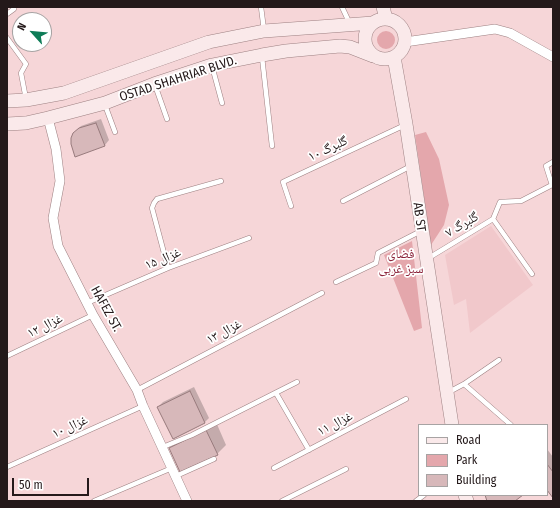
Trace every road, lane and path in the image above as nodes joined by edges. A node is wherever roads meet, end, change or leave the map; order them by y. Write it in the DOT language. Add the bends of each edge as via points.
graph roads {
  1 [pos="261,7"];
  2 [pos="342,7"];
  3 [pos="13,8"];
  4 [pos="385,13"];
  5 [pos="7,14"];
  6 [pos="350,24"];
  7 [pos="373,24"];
  8 [pos="264,31"];
  9 [pos="7,38"];
  10 [pos="405,42"];
  11 [pos="262,55"];
  12 [pos="373,56"];
  13 [pos="553,57"];
  14 [pos="394,58"];
  15 [pos="212,66"];
  16 [pos="154,84"];
  17 [pos="41,98"];
  18 [pos="26,100"];
  19 [pos="7,101"];
  20 [pos="105,103"];
  21 [pos="222,103"];
  22 [pos="48,118"];
  23 [pos="167,119"];
  24 [pos="7,124"];
  25 [pos="406,124"];
  26 [pos="116,132"];
  27 [pos="272,146"];
  28 [pos="553,162"];
  29 [pos="412,166"];
  30 [pos="221,181"];
  31 [pos="343,201"];
  32 [pos="291,206"];
  33 [pos="493,219"];
  34 [pos="421,231"];
  35 [pos="249,238"];
  36 [pos="426,260"];
  37 [pos="168,268"];
  38 [pos="532,274"];
  39 [pos="336,282"];
  40 [pos="322,293"];
  41 [pos="87,303"];
  42 [pos="93,315"];
  43 [pos="7,356"];
  44 [pos="499,360"];
  45 [pos="297,382"];
  46 [pos="464,384"];
  47 [pos="137,390"];
  48 [pos="276,393"];
  49 [pos="446,394"];
  50 [pos="406,399"];
  51 [pos="143,406"];
  52 [pos="452,424"];
  53 [pos="510,424"];
  54 [pos="163,447"];
  55 [pos="309,450"];
  56 [pos="214,459"];
  57 [pos="7,468"];
  58 [pos="274,468"];
  59 [pos="346,469"];
  60 [pos="174,472"];
  61 [pos="94,501"];
  62 [pos="187,501"];
  63 [pos="282,501"];
  1 -- 8 [label="lane"];
  2 -- 6 [label="lane"];
  3 -- 5 [label="lane"];
  4 -- 7 [label="main road" via="382,20"];
  4 -- 10 [label="main road" via="398,25"];
  6 -- 7 [label="main road, OSTAD SHAHRIAR BLVD."];
  6 -- 8 [label="main road, OSTAD SHAHRIAR BLVD."];
  7 -- 12 [label="main road" via="368,28 365,40"];
  8 -- 17 [label="main road, OSTAD SHAHRIAR BLVD." via="209,42 64,93"];
  9 -- 18 [label="lane" via="26,64 21,73"];
  10 -- 13 [label="street" via="495,30 510,33"];
  10 -- 14 [label="main road"];
  11 -- 12 [label="main road, OSTAD SHAHRIAR BLVD." via="340,46"];
  11 -- 15 [label="main road, OSTAD SHAHRIAR BLVD."];
  11 -- 27 [label="lane"];
  12 -- 14 [label="main road" via="383,60"];
  14 -- 25 [label="main road, AB ST"];
  15 -- 16 [label="main road, OSTAD SHAHRIAR BLVD."];
  15 -- 21 [label="lane"];
  16 -- 20 [label="main road, OSTAD SHAHRIAR BLVD."];
  16 -- 23 [label="lane"];
  17 -- 18 [label="main road, OSTAD SHAHRIAR BLVD."];
  17 -- 22 [label="main road"];
  18 -- 19 [label="main road, OSTAD SHAHRIAR BLVD."];
  20 -- 22 [label="main road, OSTAD SHAHRIAR BLVD."];
  20 -- 26 [label="lane"];
  22 -- 24 [label="main road, OSTAD SHAHRIAR BLVD."];
  22 -- 41 [label="street, HAFEZ ST." via="56,149 60,181 53,218 58,246"];
  25 -- 29 [label="main road, AB ST"];
  25 -- 32 [label="lane, گلبرگ ۱۰" via="283,182"];
  28 -- 33 [label="lane, گلبرگ ۷" via="546,166 552,185 521,201 500,202"];
  29 -- 31 [label="lane"];
  29 -- 34 [label="main road, AB ST"];
  30 -- 37 [label="lane" via="157,199 154,203 152,208"];
  33 -- 36 [label="lane, گلبرگ ۷"];
  33 -- 38 [label="lane"];
  34 -- 36 [label="main road, AB ST"];
  34 -- 39 [label="lane" via="378,253 376,263"];
  35 -- 37 [label="lane, غزال ۱۵"];
  36 -- 49 [label="main road, AB ST"];
  37 -- 41 [label="lane, غزال ۱۵"];
  40 -- 47 [label="lane, غزال ۱۳"];
  41 -- 42 [label="street, HAFEZ ST."];
  42 -- 43 [label="lane, غزال ۱۲"];
  42 -- 47 [label="street, HAFEZ ST."];
  44 -- 46 [label="lane"];
  45 -- 48 [label="lane"];
  46 -- 49 [label="lane"];
  46 -- 53 [label="lane"];
  47 -- 51 [label="street, HAFEZ ST."];
  48 -- 54 [label="lane"];
  48 -- 55 [label="lane"];
  49 -- 52 [label="main road, AB ST"];
  50 -- 55 [label="lane, غزال ۱۱"];
  51 -- 54 [label="street, HAFEZ ST."];
  51 -- 57 [label="lane, غزال ۱۰"];
  54 -- 60 [label="street, HAFEZ ST."];
  55 -- 58 [label="lane, غزال ۱۱"];
  56 -- 60 [label="lane"];
  59 -- 63 [label="lane"];
  60 -- 61 [label="lane"];
  60 -- 62 [label="street, HAFEZ ST."];
}
